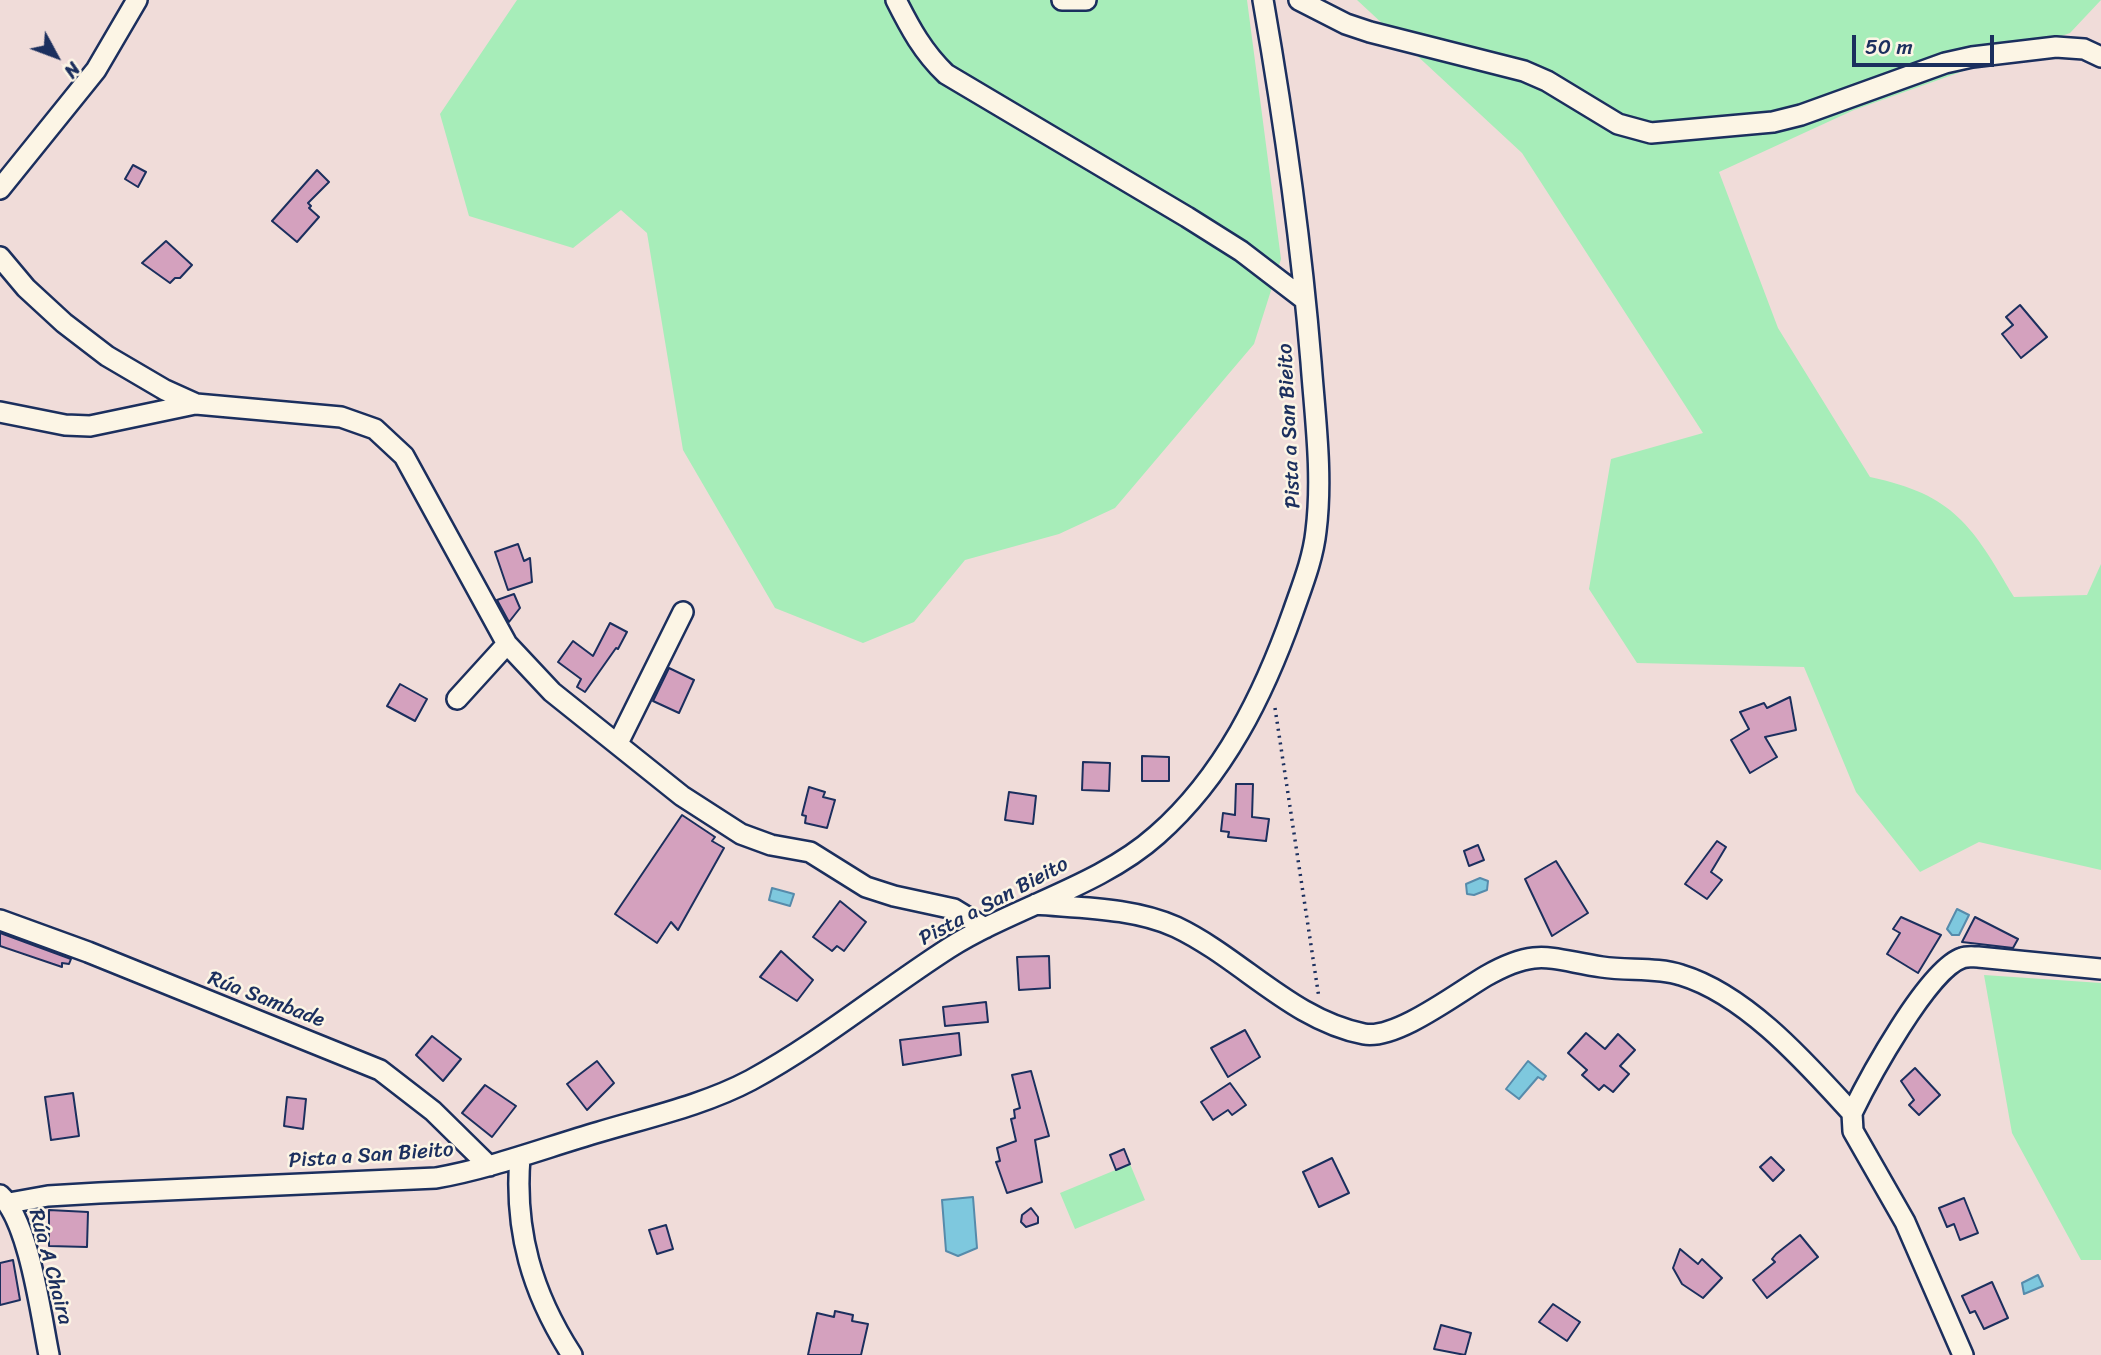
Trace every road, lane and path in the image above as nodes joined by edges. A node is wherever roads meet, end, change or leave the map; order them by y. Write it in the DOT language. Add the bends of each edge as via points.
graph roads {
  1 [pos="137,0"];
  2 [pos="896,0"];
  3 [pos="1062,0"];
  4 [pos="1086,0"];
  5 [pos="1263,0"];
  6 [pos="1299,0"];
  7 [pos="2101,57"];
  8 [pos="0,188"];
  9 [pos="0,257"];
  10 [pos="1305,300"];
  11 [pos="196,404"];
  12 [pos="0,412"];
  13 [pos="683,612"];
  14 [pos="507,644"];
  15 [pos="457,699"];
  16 [pos="1274,706"];
  17 [pos="618,743"];
  18 [pos="1035,904"];
  19 [pos="0,920"];
  20 [pos="985,928"];
  21 [pos="2101,969"];
  22 [pos="1324,1021"];
  23 [pos="1852,1113"];
  24 [pos="520,1157"];
  25 [pos="489,1166"];
  26 [pos="4,1199"];
  27 [pos="49,1355"];
  28 [pos="572,1355"];
  29 [pos="1962,1355"];
  1 -- 8 [label="street" via="96,70"];
  2 -- 10 [label="street" via="915,38 946,74 1241,251"];
  3 -- 4 [label="street"];
  5 -- 10 [label="street, Pista a San Bieito" via="1285,124"];
  6 -- 7 [label="street" via="1370,32 1524,71 1640,132 1801,116 1972,57 2056,47 2084,49"];
  9 -- 11 [label="street" via="34,296 85,339 165,390"];
  10 -- 18 [label="street, Pista a San Bieito" via="1317,441 1316,531 1304,580 1271,668 1221,762 1170,823 1124,858"];
  11 -- 12 [label="street" via="89,426"];
  11 -- 14 [label="street" via="341,417 375,429 404,456"];
  13 -- 17 [label="street"];
  14 -- 15 [label="street"];
  14 -- 17 [label="street" via="552,692"];
  16 -- 22 [label="path"];
  17 -- 20 [label="street" via="682,796 741,834 810,852 866,887 954,909"];
  18 -- 20 [label="street, Pista a San Bieito"];
  18 -- 22 [label="street" via="1118,912 1174,926"];
  19 -- 25 [label="street, Rúa Sambade" via="380,1070 433,1111"];
  20 -- 24 [label="street, Pista a San Bieito" via="749,1081"];
  21 -- 23 [label="street" via="1959,959 1916,1005"];
  22 -- 23 [label="street" via="1363,1034 1389,1031 1528,957 1670,972 1733,1002 1802,1060"];
  23 -- 29 [label="street" via="1853,1131 1905,1222"];
  24 -- 25 [label="street, Pista a San Bieito"];
  24 -- 28 [label="street" via="517,1202 525,1254 543,1306"];
  25 -- 26 [label="street, Pista a San Bieito" via="414,1180"];
  26 -- 27 [label="street, Rúa A Chaira" via="29,1263"];
}
